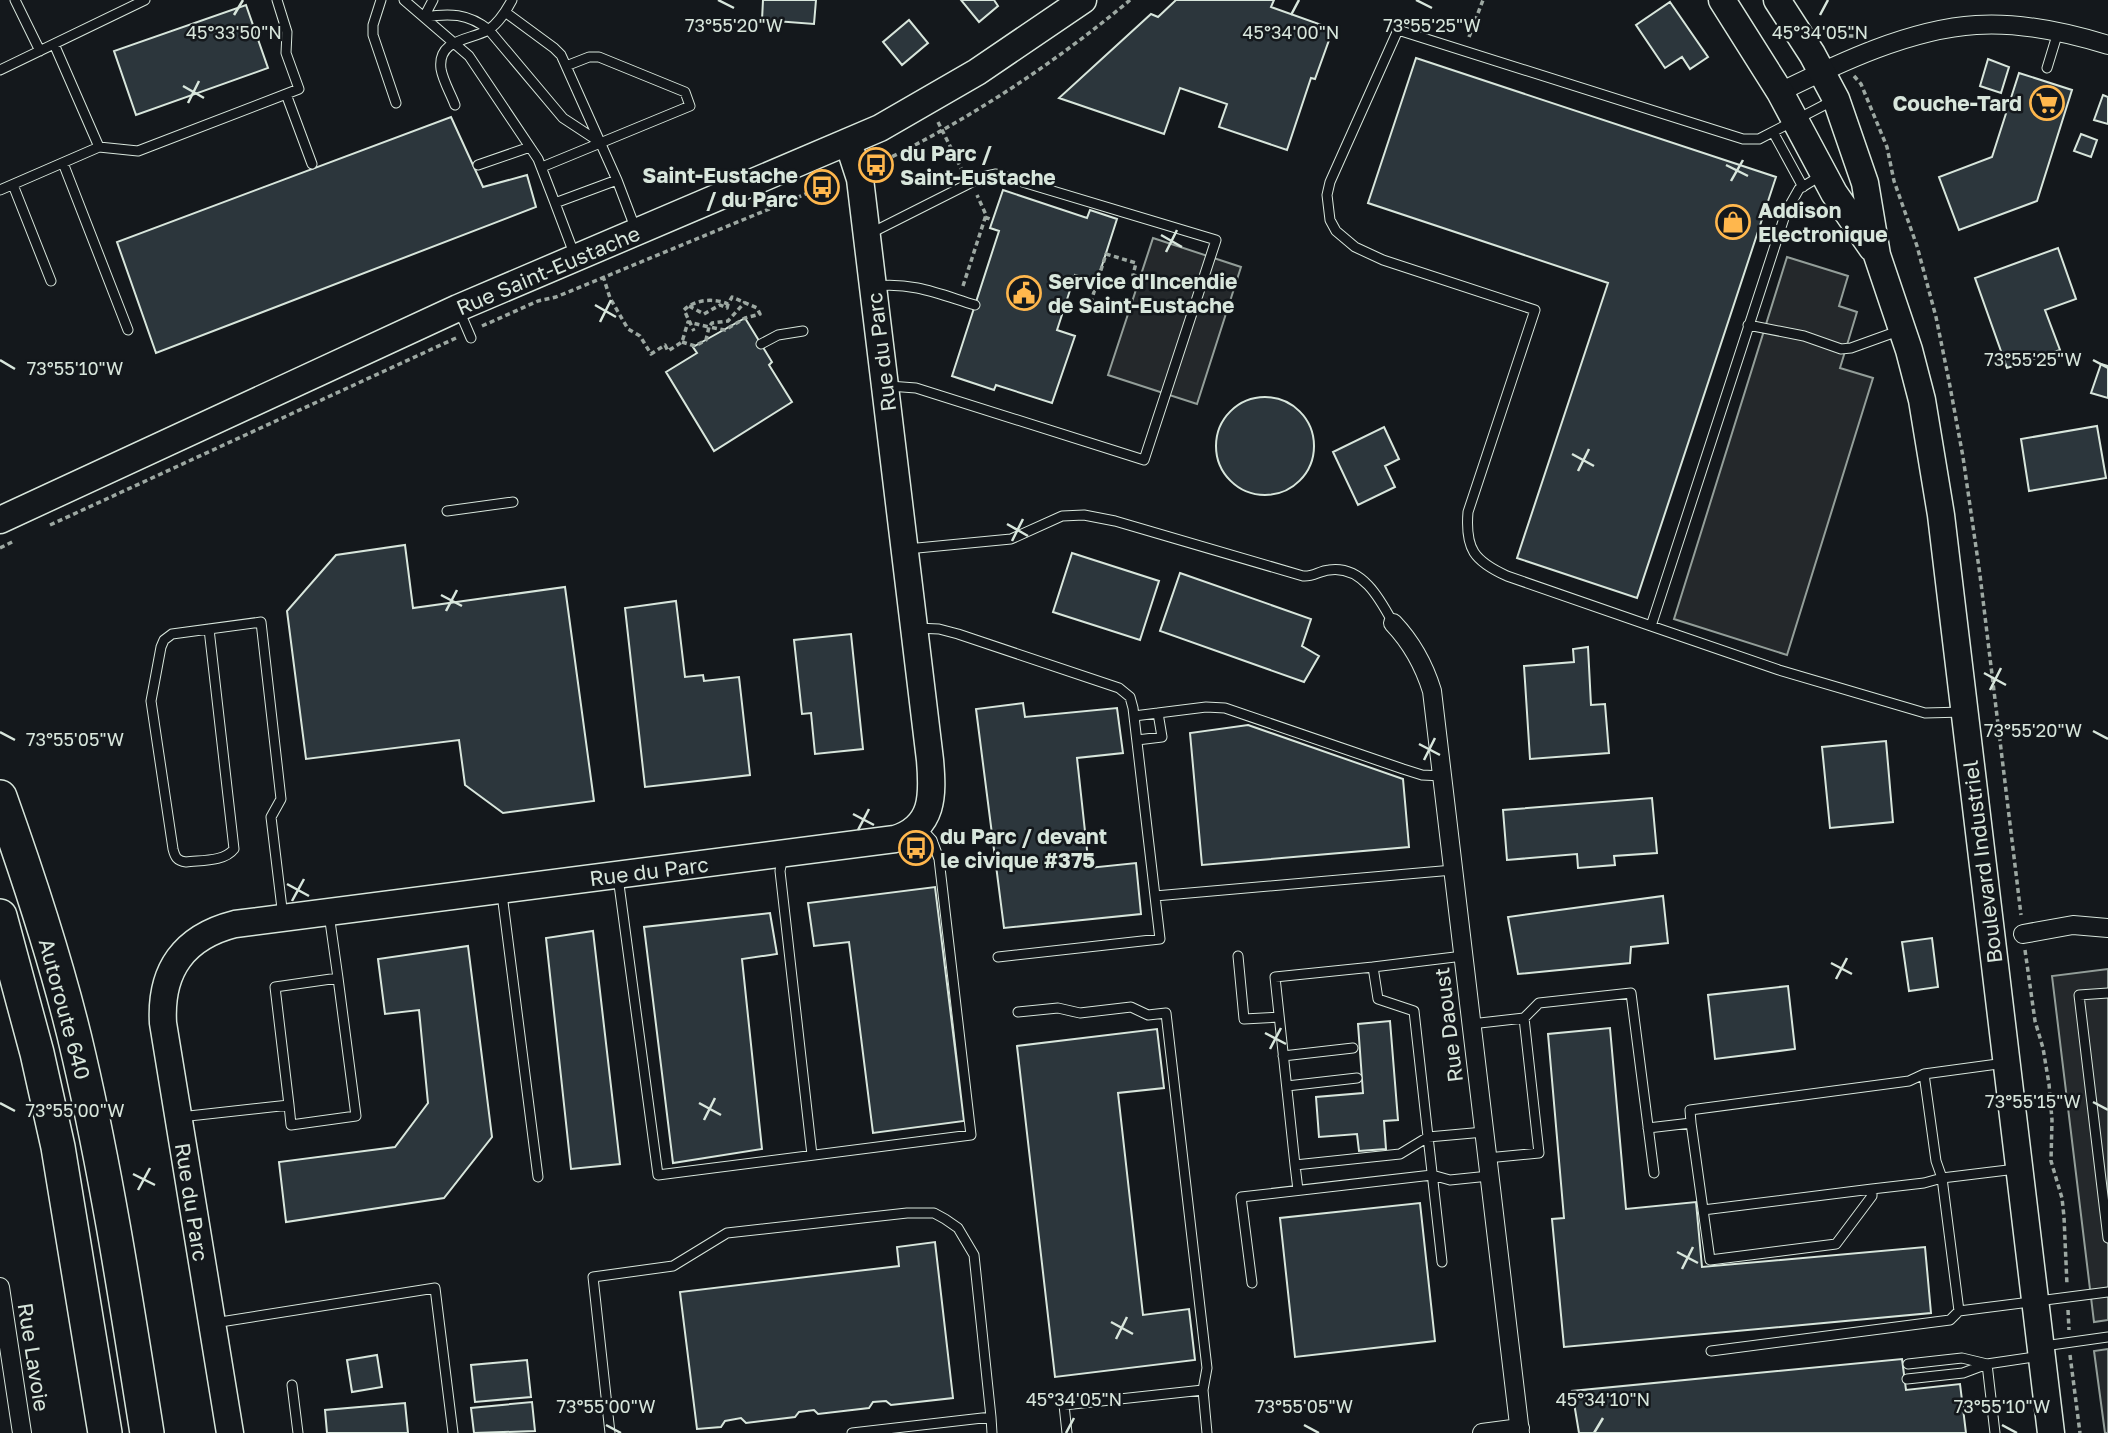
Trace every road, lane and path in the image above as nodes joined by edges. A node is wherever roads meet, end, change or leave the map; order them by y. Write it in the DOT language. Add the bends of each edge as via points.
graph roads {
  1 [pos="15,0"];
  2 [pos="145,0"];
  3 [pos="277,0"];
  4 [pos="381,0"];
  5 [pos="404,0"];
  6 [pos="433,0"];
  7 [pos="512,0"];
  8 [pos="1083,0"];
  9 [pos="1130,0"];
  10 [pos="1483,0"];
  11 [pos="1722,0"];
  12 [pos="1777,0"];
  13 [pos="505,12"];
  14 [pos="424,17"];
  15 [pos="489,30"];
  16 [pos="2058,32"];
  17 [pos="453,43"];
  18 [pos="54,44"];
  19 [pos="2108,45"];
  20 [pos="40,51"];
  21 [pos="1464,51"];
  22 [pos="566,66"];
  23 [pos="2047,68"];
  24 [pos="0,70"];
  25 [pos="1822,72"];
  26 [pos="1868,73"];
  27 [pos="1780,92"];
  28 [pos="286,94"];
  29 [pos="1836,99"];
  30 [pos="396,103"];
  31 [pos="455,105"];
  32 [pos="938,122"];
  33 [pos="1784,126"];
  34 [pos="942,129"];
  35 [pos="848,142"];
  36 [pos="602,144"];
  37 [pos="530,146"];
  38 [pos="99,147"];
  39 [pos="63,163"];
  40 [pos="312,164"];
  41 [pos="876,164"];
  42 [pos="478,165"];
  43 [pos="542,167"];
  44 [pos="963,172"];
  45 [pos="617,180"];
  46 [pos="1814,180"];
  47 [pos="13,185"];
  48 [pos="822,187"];
  49 [pos="0,190"];
  50 [pos="976,193"];
  51 [pos="555,203"];
  52 [pos="985,217"];
  53 [pos="992,220"];
  54 [pos="636,232"];
  55 [pos="867,234"];
  56 [pos="1877,255"];
  57 [pos="576,257"];
  58 [pos="601,271"];
  59 [pos="603,278"];
  60 [pos="1144,278"];
  61 [pos="51,281"];
  62 [pos="873,286"];
  63 [pos="958,300"];
  64 [pos="745,303"];
  65 [pos="728,304"];
  66 [pos="975,305"];
  67 [pos="689,306"];
  68 [pos="458,308"];
  69 [pos="1088,311"];
  70 [pos="704,313"];
  71 [pos="688,322"];
  72 [pos="700,325"];
  73 [pos="1748,325"];
  74 [pos="709,327"];
  75 [pos="476,329"];
  76 [pos="128,330"];
  77 [pos="1902,330"];
  78 [pos="694,331"];
  79 [pos="803,331"];
  80 [pos="460,336"];
  81 [pos="471,338"];
  82 [pos="682,342"];
  83 [pos="761,344"];
  84 [pos="885,386"];
  85 [pos="513,502"];
  86 [pos="447,511"];
  87 [pos="0,520"];
  88 [pos="46,527"];
  89 [pos="21,538"];
  90 [pos="0,548"];
  91 [pos="905,550"];
  92 [pos="1393,623"];
  93 [pos="1651,626"];
  94 [pos="914,628"];
  95 [pos="209,629"];
  96 [pos="1965,712"];
  97 [pos="1158,713"];
  98 [pos="1134,716"];
  99 [pos="1137,740"];
  100 [pos="1442,776"];
  101 [pos="0,797"];
  102 [pos="918,826"];
  103 [pos="783,854"];
  104 [pos="1453,870"];
  105 [pos="618,875"];
  106 [pos="501,890"];
  107 [pos="1155,896"];
  108 [pos="2020,907"];
  109 [pos="329,912"];
  110 [pos="0,916"];
  111 [pos="284,917"];
  112 [pos="2108,928"];
  113 [pos="2023,934"];
  114 [pos="1238,956"];
  115 [pos="1463,956"];
  116 [pos="998,957"];
  117 [pos="2026,957"];
  118 [pos="1373,967"];
  119 [pos="338,978"];
  120 [pos="2108,993"];
  121 [pos="1018,1012"];
  122 [pos="1279,1017"];
  123 [pos="1524,1018"];
  124 [pos="1471,1024"];
  125 [pos="1353,1048"];
  126 [pos="1283,1056"];
  127 [pos="2006,1063"];
  128 [pos="1924,1074"];
  129 [pos="1357,1078"];
  130 [pos="1287,1086"];
  131 [pos="289,1105"];
  132 [pos="178,1117"];
  133 [pos="1692,1123"];
  134 [pos="1648,1128"];
  135 [pos="1484,1132"];
  136 [pos="1428,1137"];
  137 [pos="812,1155"];
  138 [pos="1295,1165"];
  139 [pos="1488,1167"];
  140 [pos="2019,1169"];
  141 [pos="1654,1173"];
  142 [pos="1433,1175"];
  143 [pos="538,1177"];
  144 [pos="1942,1178"];
  145 [pos="1872,1189"];
  146 [pos="1298,1190"];
  147 [pos="1703,1210"];
  148 [pos="2108,1238"];
  149 [pos="1442,1262"];
  150 [pos="1252,1283"];
  151 [pos="0,1287"];
  152 [pos="2067,1287"];
  153 [pos="2108,1292"];
  154 [pos="2035,1303"];
  155 [pos="2068,1310"];
  156 [pos="1959,1311"];
  157 [pos="3,1318"];
  158 [pos="212,1323"];
  159 [pos="2069,1328"];
  160 [pos="2108,1337"];
  161 [pos="1711,1351"];
  162 [pos="2041,1351"];
  163 [pos="2070,1359"];
  164 [pos="1908,1364"];
  165 [pos="1987,1364"];
  166 [pos="1907,1379"];
  167 [pos="292,1385"];
  168 [pos="1203,1390"];
  169 [pos="991,1417"];
  170 [pos="1520,1431"];
  171 [pos="2079,1431"];
  172 [pos="22,1433"];
  173 [pos="105,1433"];
  174 [pos="147,1433"];
  175 [pos="230,1433"];
  176 [pos="298,1433"];
  177 [pos="453,1433"];
  178 [pos="610,1433"];
  179 [pos="852,1433"];
  180 [pos="992,1433"];
  181 [pos="1067,1433"];
  182 [pos="1207,1433"];
  183 [pos="1482,1433"];
  184 [pos="1995,1433"];
  185 [pos="2051,1433"];
  1 -- 20 [label="lane"];
  2 -- 18 [label="lane"];
  3 -- 28 [label="lane" via="288,32 286,53 299,89"];
  4 -- 30 [label="lane" via="373,35"];
  5 -- 14 [label="lane"];
  6 -- 14 [label="lane"];
  7 -- 13 [label="lane"];
  8 -- 35 [label="street, Rue Saint-Eustache" via="950,89"];
  9 -- 34 [label="path" via="1041,67"];
  10 -- 21 [label="path"];
  11 -- 27 [label="street, Boulevard Industriel"];
  12 -- 25 [label="street, Boulevard Industriel"];
  13 -- 15 [label="lane"];
  13 -- 22 [label="lane" via="554,48"];
  14 -- 15 [label="lane" via="467,16"];
  14 -- 17 [label="lane"];
  15 -- 17 [label="lane"];
  15 -- 36 [label="lane" via="563,118"];
  16 -- 19 [label="street"];
  16 -- 23 [label="lane"];
  16 -- 25 [label="street" via="1990,24 1941,29"];
  17 -- 31 [label="lane" via="441,69"];
  17 -- 37 [label="lane" via="469,56"];
  18 -- 20 [label="lane"];
  18 -- 38 [label="lane"];
  20 -- 24 [label="lane"];
  21 -- 33 [label="lane" via="1743,139 1759,139"];
  21 -- 93 [label="lane" via="1398,30 1329,182 1330,220 1344,239 1365,253 1535,310 1468,512 1472,552 1486,566 1507,576"];
  22 -- 36 [label="lane"];
  22 -- 36 [label="lane" via="599,57 685,92 690,106"];
  25 -- 27 [label="street"];
  25 -- 29 [label="street, Boulevard Industriel"];
  26 -- 108 [label="path, Boulevard Industriel" via="1861,84 1887,147 1936,317 1964,457"];
  27 -- 33 [label="street, Boulevard Industriel"];
  28 -- 38 [label="lane" via="138,151"];
  28 -- 40 [label="lane"];
  29 -- 33 [label="lane"];
  29 -- 56 [label="street, Boulevard Industriel" via="1865,183"];
  32 -- 34 [label="path"];
  33 -- 46 [label="street, Boulevard Industriel"];
  34 -- 41 [label="path"];
  34 -- 44 [label="path"];
  35 -- 54 [label="street, Rue Saint-Eustache"];
  35 -- 55 [label="street, Rue du Parc" via="860,179"];
  36 -- 43 [label="lane"];
  36 -- 45 [label="lane"];
  37 -- 42 [label="lane"];
  37 -- 43 [label="lane"];
  38 -- 39 [label="lane"];
  39 -- 47 [label="lane"];
  39 -- 76 [label="lane"];
  43 -- 51 [label="lane"];
  45 -- 51 [label="lane"];
  45 -- 54 [label="lane"];
  46 -- 56 [label="street, Boulevard Industriel" via="1834,193"];
  46 -- 73 [label="lane" via="1794,195 1786,212"];
  47 -- 49 [label="lane"];
  47 -- 61 [label="lane"];
  48 -- 59 [label="path, Rue Saint-Eustache"];
  50 -- 52 [label="path"];
  51 -- 57 [label="lane"];
  52 -- 53 [label="path"];
  52 -- 63 [label="path"];
  54 -- 57 [label="street, Rue Saint-Eustache"];
  55 -- 62 [label="street, Rue du Parc"];
  55 -- 84 [label="lane" via="988,174 1216,240 1144,460 906,385"];
  56 -- 77 [label="street, Boulevard Industriel"];
  57 -- 68 [label="street, Rue Saint-Eustache"];
  58 -- 59 [label="path"];
  59 -- 75 [label="path, Rue Saint-Eustache"];
  59 -- 82 [label="path" via="628,329 640,336 651,354"];
  60 -- 69 [label="path" via="1133,275 1136,263 1106,254"];
  62 -- 63 [label="lane" via="904,284"];
  62 -- 84 [label="street, Rue du Parc"];
  63 -- 66 [label="lane"];
  64 -- 65 [label="path" via="732,297"];
  64 -- 74 [label="path" via="728,321"];
  64 -- 74 [label="path" via="760,314 725,331"];
  65 -- 67 [label="path" via="715,299"];
  65 -- 70 [label="path"];
  67 -- 70 [label="path"];
  67 -- 71 [label="path" via="684,310"];
  68 -- 81 [label="lane"];
  68 -- 87 [label="street, Rue Saint-Eustache"];
  70 -- 72 [label="path"];
  71 -- 72 [label="path"];
  71 -- 78 [label="path"];
  71 -- 82 [label="path"];
  72 -- 74 [label="path"];
  73 -- 77 [label="lane" via="1841,349"];
  73 -- 93 [label="lane"];
  74 -- 82 [label="path" via="706,340 695,346"];
  77 -- 96 [label="street, Boulevard Industriel" via="1930,439"];
  79 -- 83 [label="lane" via="778,335"];
  80 -- 88 [label="path, Rue Saint-Eustache"];
  84 -- 91 [label="street, Rue du Parc"];
  85 -- 86 [label="lane"];
  89 -- 90 [label="path"];
  91 -- 92 [label="lane" via="1011,539 1062,516 1099,517 1303,576 1331,569 1352,574 1371,587"];
  91 -- 94 [label="street, Rue du Parc"];
  92 -- 100 [label="street, Rue Daoust" via="1425,668"];
  93 -- 96 [label="lane" via="1925,713"];
  94 -- 98 [label="lane" via="940,629 1119,688 1130,697"];
  94 -- 102 [label="street, Rue du Parc" via="932,780 929,807"];
  95 -- 95 [label="lane" via="233,849 222,858 180,861 173,849 152,689 164,639"];
  95 -- 111 [label="lane" via="261,622 281,799 271,817"];
  96 -- 127 [label="street, Boulevard Industriel"];
  97 -- 98 [label="lane"];
  97 -- 99 [label="lane" via="1162,737"];
  97 -- 100 [label="lane" via="1225,708 1402,769"];
  98 -- 99 [label="lane"];
  99 -- 107 [label="lane"];
  100 -- 104 [label="street, Rue Daoust"];
  101 -- 174 [label="highway, Autoroute 640" via="78,1053 101,1158"];
  102 -- 103 [label="street, Rue du Parc" via="895,839"];
  102 -- 137 [label="lane" via="930,836 939,859 971,1135"];
  103 -- 105 [label="street, Rue du Parc"];
  103 -- 137 [label="lane" via="780,871"];
  104 -- 107 [label="lane"];
  104 -- 115 [label="street, Rue Daoust"];
  105 -- 106 [label="street, Rue du Parc"];
  105 -- 137 [label="lane" via="658,1175"];
  106 -- 109 [label="street, Rue du Parc"];
  106 -- 143 [label="lane"];
  107 -- 116 [label="lane" via="1160,939"];
  109 -- 111 [label="street, Rue du Parc"];
  109 -- 119 [label="lane"];
  110 -- 173 [label="highway, Autoroute 640" via="52,1120"];
  111 -- 132 [label="street, Rue du Parc" via="208,932 188,947 172,968 162,1007"];
  112 -- 113 [label="street" via="2073,925"];
  114 -- 122 [label="lane" via="1244,1019"];
  115 -- 118 [label="lane"];
  115 -- 124 [label="street, Rue Daoust"];
  117 -- 152 [label="path, Boulevard Industriel" via="2049,1084 2051,1161 2062,1198"];
  118 -- 122 [label="lane" via="1275,977"];
  118 -- 136 [label="lane" via="1378,999 1414,1011"];
  119 -- 131 [label="lane" via="275,987"];
  119 -- 131 [label="lane" via="356,1116 291,1125"];
  120 -- 148 [label="lane" via="2079,995"];
  121 -- 168 [label="lane" via="1058,1008 1080,1013 1131,1007 1148,1015 1166,1013 1207,1368"];
  122 -- 126 [label="lane"];
  123 -- 124 [label="lane"];
  123 -- 134 [label="lane" via="1539,1003 1631,993"];
  123 -- 139 [label="lane" via="1539,1153"];
  124 -- 135 [label="street, Rue Daoust"];
  125 -- 126 [label="lane"];
  126 -- 130 [label="lane"];
  127 -- 128 [label="lane"];
  127 -- 140 [label="street, Boulevard Industriel"];
  128 -- 133 [label="lane" via="1909,1081 1690,1110"];
  128 -- 144 [label="lane"];
  129 -- 130 [label="lane"];
  130 -- 138 [label="lane"];
  131 -- 132 [label="lane"];
  132 -- 158 [label="street, Rue du Parc"];
  133 -- 134 [label="lane"];
  133 -- 147 [label="lane"];
  134 -- 141 [label="lane"];
  135 -- 136 [label="lane"];
  135 -- 139 [label="street, Rue Daoust"];
  136 -- 138 [label="lane" via="1400,1154"];
  136 -- 142 [label="lane"];
  138 -- 146 [label="lane"];
  139 -- 142 [label="lane" via="1450,1180"];
  139 -- 170 [label="street, Rue Daoust"];
  140 -- 144 [label="lane"];
  140 -- 154 [label="street, Boulevard Industriel"];
  142 -- 146 [label="lane"];
  142 -- 149 [label="lane"];
  144 -- 145 [label="lane"];
  144 -- 156 [label="lane"];
  145 -- 147 [label="lane"];
  145 -- 147 [label="lane" via="1872,1196 1836,1244 1710,1260"];
  146 -- 150 [label="lane" via="1241,1197"];
  151 -- 157 [label="street, Rue Lavoie"];
  153 -- 154 [label="lane"];
  154 -- 156 [label="lane"];
  154 -- 162 [label="street, Boulevard Industriel"];
  155 -- 159 [label="path"];
  156 -- 161 [label="lane" via="1951,1320"];
  157 -- 172 [label="street, Rue Lavoie"];
  158 -- 175 [label="street, Rue du Parc"];
  158 -- 177 [label="lane" via="435,1288"];
  160 -- 162 [label="lane"];
  162 -- 165 [label="lane"];
  162 -- 185 [label="street, Boulevard Industriel"];
  163 -- 171 [label="path"];
  164 -- 165 [label="lane" via="1962,1357"];
  165 -- 166 [label="lane" via="1963,1373"];
  165 -- 184 [label="lane"];
  167 -- 176 [label="lane"];
  168 -- 181 [label="lane" via="1064,1405"];
  168 -- 182 [label="lane"];
  169 -- 178 [label="lane" via="974,1255 958,1228 934,1213 914,1212 727,1233 673,1266 593,1277"];
  169 -- 179 [label="lane"];
  169 -- 180 [label="lane"];
  170 -- 183 [label="street"];
}
